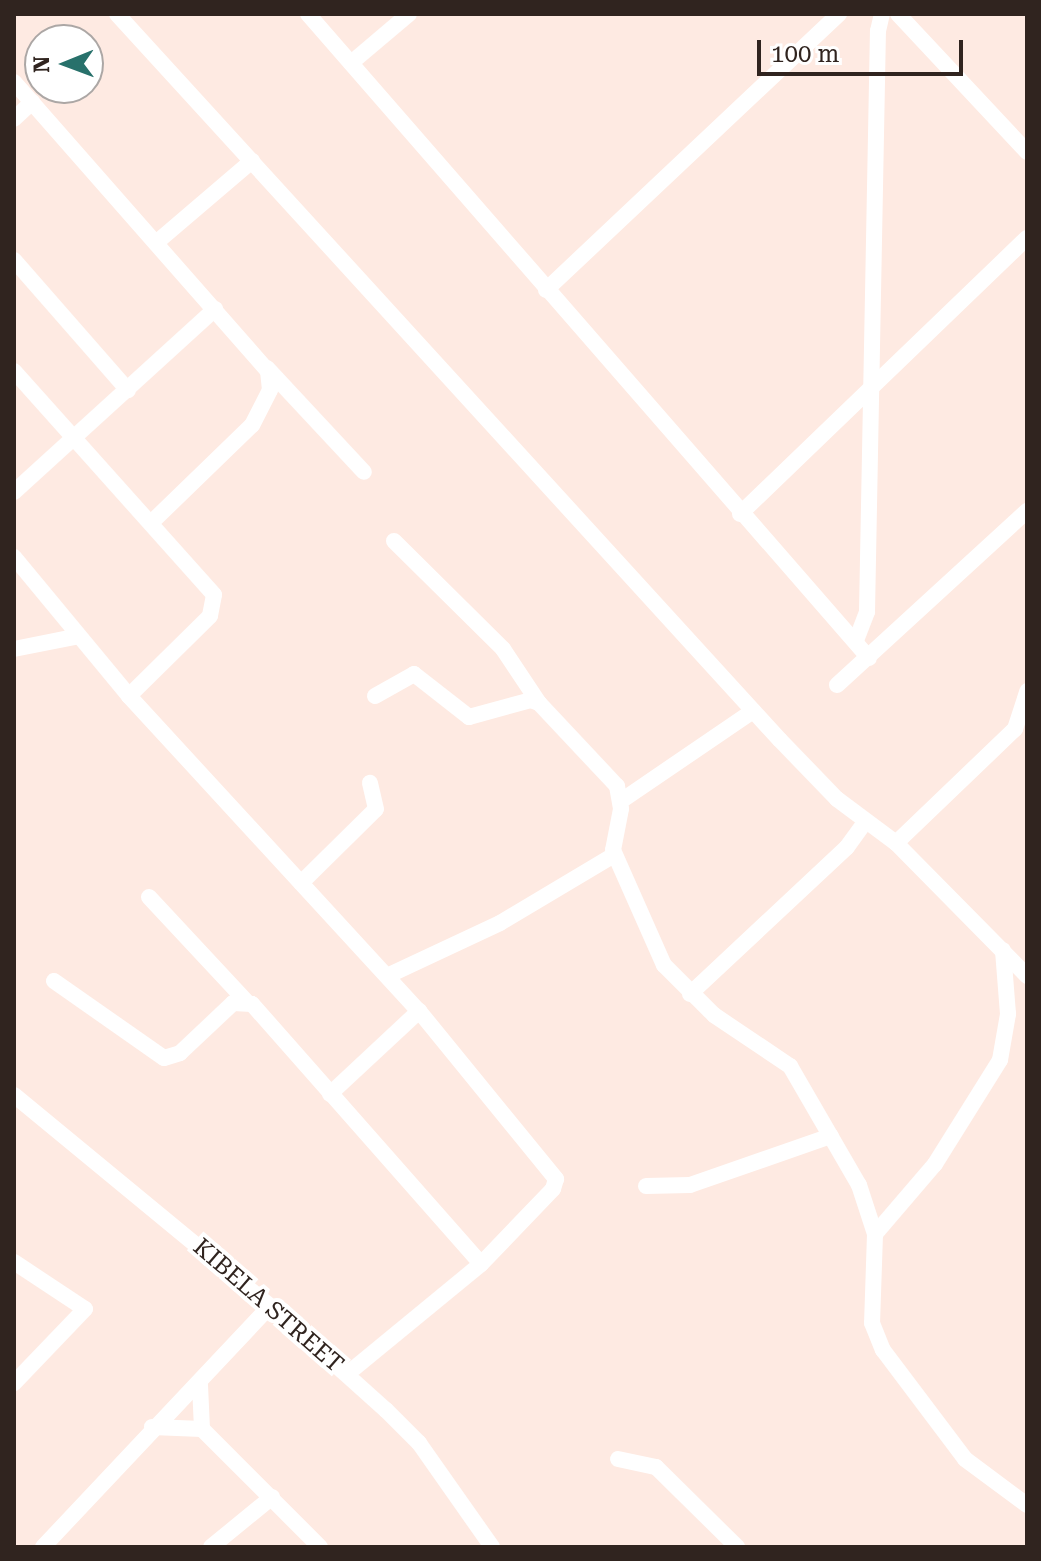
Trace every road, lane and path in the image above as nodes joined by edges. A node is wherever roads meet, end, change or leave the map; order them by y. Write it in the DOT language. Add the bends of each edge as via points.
graph roads {
  1 [pos="117,14"];
  2 [pos="308,14"];
  3 [pos="409,14"];
  4 [pos="839,14"];
  5 [pos="882,14"];
  6 [pos="898,14"];
  7 [pos="351,63"];
  8 [pos="30,104"];
  9 [pos="34,104"];
  10 [pos="14,119"];
  11 [pos="1027,152"];
  12 [pos="252,161"];
  13 [pos="1027,238"];
  14 [pos="157,242"];
  15 [pos="14,260"];
  16 [pos="546,290"];
  17 [pos="215,309"];
  18 [pos="263,364"];
  19 [pos="14,371"];
  20 [pos="128,390"];
  21 [pos="871,392"];
  22 [pos="74,440"];
  23 [pos="364,472"];
  24 [pos="14,492"];
  25 [pos="1027,511"];
  26 [pos="740,514"];
  27 [pos="152,522"];
  28 [pos="394,541"];
  29 [pos="14,557"];
  30 [pos="79,636"];
  31 [pos="857,638"];
  32 [pos="14,649"];
  33 [pos="869,658"];
  34 [pos="837,685"];
  35 [pos="1027,691"];
  36 [pos="129,696"];
  37 [pos="375,696"];
  38 [pos="539,703"];
  39 [pos="753,711"];
  40 [pos="370,783"];
  41 [pos="621,801"];
  42 [pos="865,822"];
  43 [pos="896,843"];
  44 [pos="614,855"];
  45 [pos="301,883"];
  46 [pos="149,897"];
  47 [pos="1003,949"];
  48 [pos="387,976"];
  49 [pos="1027,976"];
  50 [pos="54,981"];
  51 [pos="690,994"];
  52 [pos="246,1001"];
  53 [pos="419,1011"];
  54 [pos="330,1094"];
  55 [pos="14,1095"];
  56 [pos="831,1136"];
  57 [pos="646,1186"];
  58 [pos="875,1234"];
  59 [pos="14,1262"];
  60 [pos="481,1264"];
  61 [pos="270,1306"];
  62 [pos="347,1374"];
  63 [pos="14,1383"];
  64 [pos="200,1385"];
  65 [pos="152,1427"];
  66 [pos="202,1429"];
  67 [pos="618,1459"];
  68 [pos="272,1497"];
  69 [pos="1027,1505"];
  70 [pos="43,1547"];
  71 [pos="211,1547"];
  72 [pos="320,1547"];
  73 [pos="492,1547"];
  74 [pos="737,1547"];
  1 -- 12 [label="street"];
  2 -- 7 [label="street"];
  3 -- 7 [label="street"];
  4 -- 16 [label="street"];
  5 -- 21 [label="street"];
  6 -- 11 [label="street"];
  7 -- 16 [label="street"];
  8 -- 10 [label="street"];
  9 -- 14 [label="street"];
  12 -- 14 [label="street"];
  12 -- 39 [label="street"];
  13 -- 21 [label="street"];
  14 -- 17 [label="street"];
  15 -- 20 [label="street"];
  16 -- 26 [label="street"];
  17 -- 18 [label="street"];
  17 -- 20 [label="street"];
  18 -- 23 [label="street"];
  18 -- 27 [label="street" via="270,390 252,425"];
  19 -- 22 [label="street"];
  20 -- 22 [label="street"];
  21 -- 26 [label="street"];
  21 -- 31 [label="street" via="867,612"];
  22 -- 24 [label="street"];
  22 -- 27 [label="street"];
  25 -- 33 [label="street"];
  26 -- 31 [label="street"];
  27 -- 36 [label="street" via="214,595 214,605 169,660"];
  28 -- 38 [label="street" via="503,649"];
  29 -- 30 [label="street"];
  30 -- 32 [label="street"];
  30 -- 36 [label="street"];
  31 -- 33 [label="street"];
  33 -- 34 [label="street"];
  35 -- 43 [label="street" via="1015,729"];
  36 -- 45 [label="street"];
  37 -- 38 [label="street" via="414,674 469,717 531,700"];
  38 -- 41 [label="street" via="617,786"];
  39 -- 41 [label="street"];
  39 -- 42 [label="street"];
  40 -- 45 [label="street" via="376,809"];
  41 -- 44 [label="street"];
  42 -- 43 [label="street"];
  42 -- 51 [label="street" via="847,847"];
  43 -- 47 [label="street"];
  44 -- 48 [label="street" via="500,923"];
  44 -- 51 [label="street" via="664,965"];
  45 -- 48 [label="street"];
  46 -- 52 [label="street"];
  47 -- 49 [label="street"];
  47 -- 58 [label="street" via="1008,1014 1000,1060 935,1164"];
  48 -- 53 [label="street"];
  50 -- 52 [label="street" via="164,1058 180,1053 233,1003"];
  51 -- 56 [label="street" via="790,1066"];
  52 -- 54 [label="street"];
  53 -- 54 [label="street"];
  53 -- 60 [label="street" via="556,1179 553,1189"];
  54 -- 60 [label="street"];
  55 -- 61 [label="street, KIBELA STREET"];
  56 -- 57 [label="street" via="690,1185"];
  56 -- 58 [label="street" via="859,1185"];
  58 -- 69 [label="street" via="872,1323 883,1350 965,1459"];
  59 -- 63 [label="street" via="85,1309"];
  60 -- 62 [label="street"];
  61 -- 62 [label="street, KIBELA STREET"];
  61 -- 64 [label="street"];
  62 -- 73 [label="street, KIBELA STREET" via="419,1443"];
  64 -- 65 [label="street"];
  64 -- 66 [label="street" via="197,1411"];
  65 -- 66 [label="street"];
  65 -- 70 [label="street"];
  66 -- 68 [label="street"];
  67 -- 74 [label="street" via="656,1467"];
  68 -- 71 [label="street"];
  68 -- 72 [label="street"];
}
